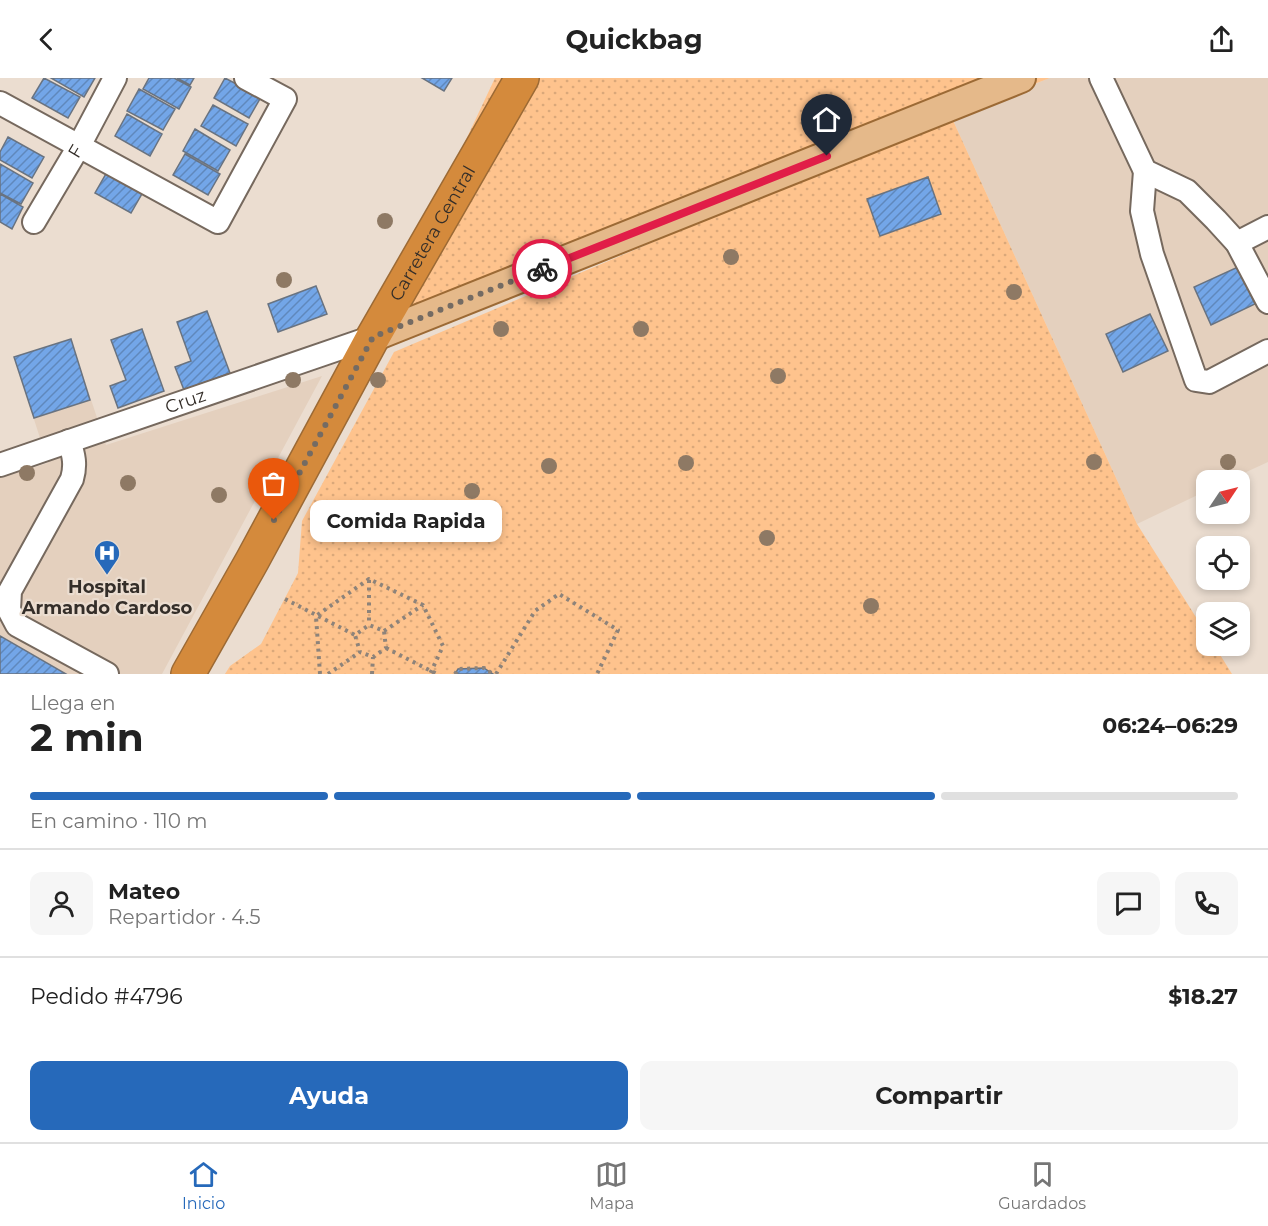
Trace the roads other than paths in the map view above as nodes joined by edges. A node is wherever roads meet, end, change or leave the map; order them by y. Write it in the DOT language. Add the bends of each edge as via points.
graph roads {
  1 [pos="116,78"];
  2 [pos="246,78"];
  3 [pos="522,78"];
  4 [pos="1021,78"];
  5 [pos="1101,78"];
  6 [pos="0,103"];
  7 [pos="79,146"];
  8 [pos="1145,171"];
  9 [pos="34,222"];
  10 [pos="1268,227"];
  11 [pos="1237,243"];
  12 [pos="1268,302"];
  13 [pos="373,337"];
  14 [pos="1268,351"];
  15 [pos="69,441"];
  16 [pos="0,465"];
  17 [pos="107,674"];
  18 [pos="188,674"];
  1 -- 7 [label="street, F"];
  2 -- 7 [label="street" via="285,99 218,222"];
  3 -- 13 [label="highway, Carretera Central"];
  4 -- 13 [label="main road"];
  5 -- 8 [label="street"];
  6 -- 7 [label="street"];
  7 -- 9 [label="street, F"];
  8 -- 11 [label="street" via="1187,192"];
  8 -- 14 [label="street" via="1142,211 1152,254 1196,380 1209,382"];
  10 -- 11 [label="street"];
  11 -- 12 [label="street"];
  13 -- 15 [label="street, Cruz"];
  13 -- 18 [label="highway, Carretera Central"];
  15 -- 16 [label="street, Cruz"];
  15 -- 17 [label="street" via="74,453 72,479 10,591 9,610 17,625"];
}
